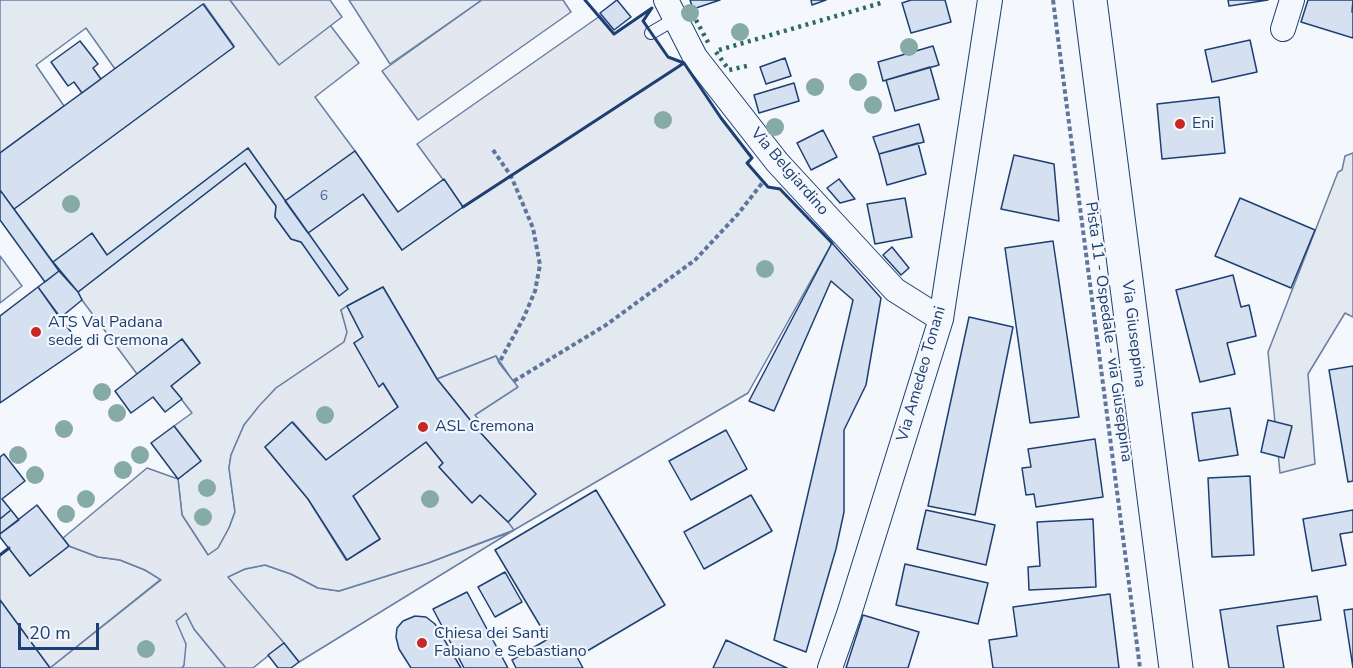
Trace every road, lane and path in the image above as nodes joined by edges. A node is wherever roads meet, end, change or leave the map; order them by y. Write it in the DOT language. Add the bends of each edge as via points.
graph roads {
  1 [pos="990,0"];
  2 [pos="1053,0"];
  3 [pos="1090,0"];
  4 [pos="1292,0"];
  5 [pos="670,10"];
  6 [pos="1283,29"];
  7 [pos="651,33"];
  8 [pos="493,150"];
  9 [pos="777,162"];
  10 [pos="941,319"];
  11 [pos="499,363"];
  12 [pos="514,381"];
  13 [pos="830,668"];
  14 [pos="1140,668"];
  15 [pos="1176,668"];
  1 -- 10 [label="street, Via Amedeo Tonani"];
  2 -- 14 [label="path, Pista 11 - Ospedale - via Giuseppina"];
  3 -- 15 [label="main road, Via Giuseppina"];
  4 -- 6 [label="street"];
  5 -- 7 [label="lane"];
  5 -- 9 [label="street, Via Belgiardino" via="695,57"];
  8 -- 11 [label="path" via="511,176 533,228 540,265 524,317"];
  9 -- 10 [label="street, Via Belgiardino" via="895,290"];
  9 -- 12 [label="path" via="695,260 606,325"];
  10 -- 13 [label="street, Via Amedeo Tonani"];
}
